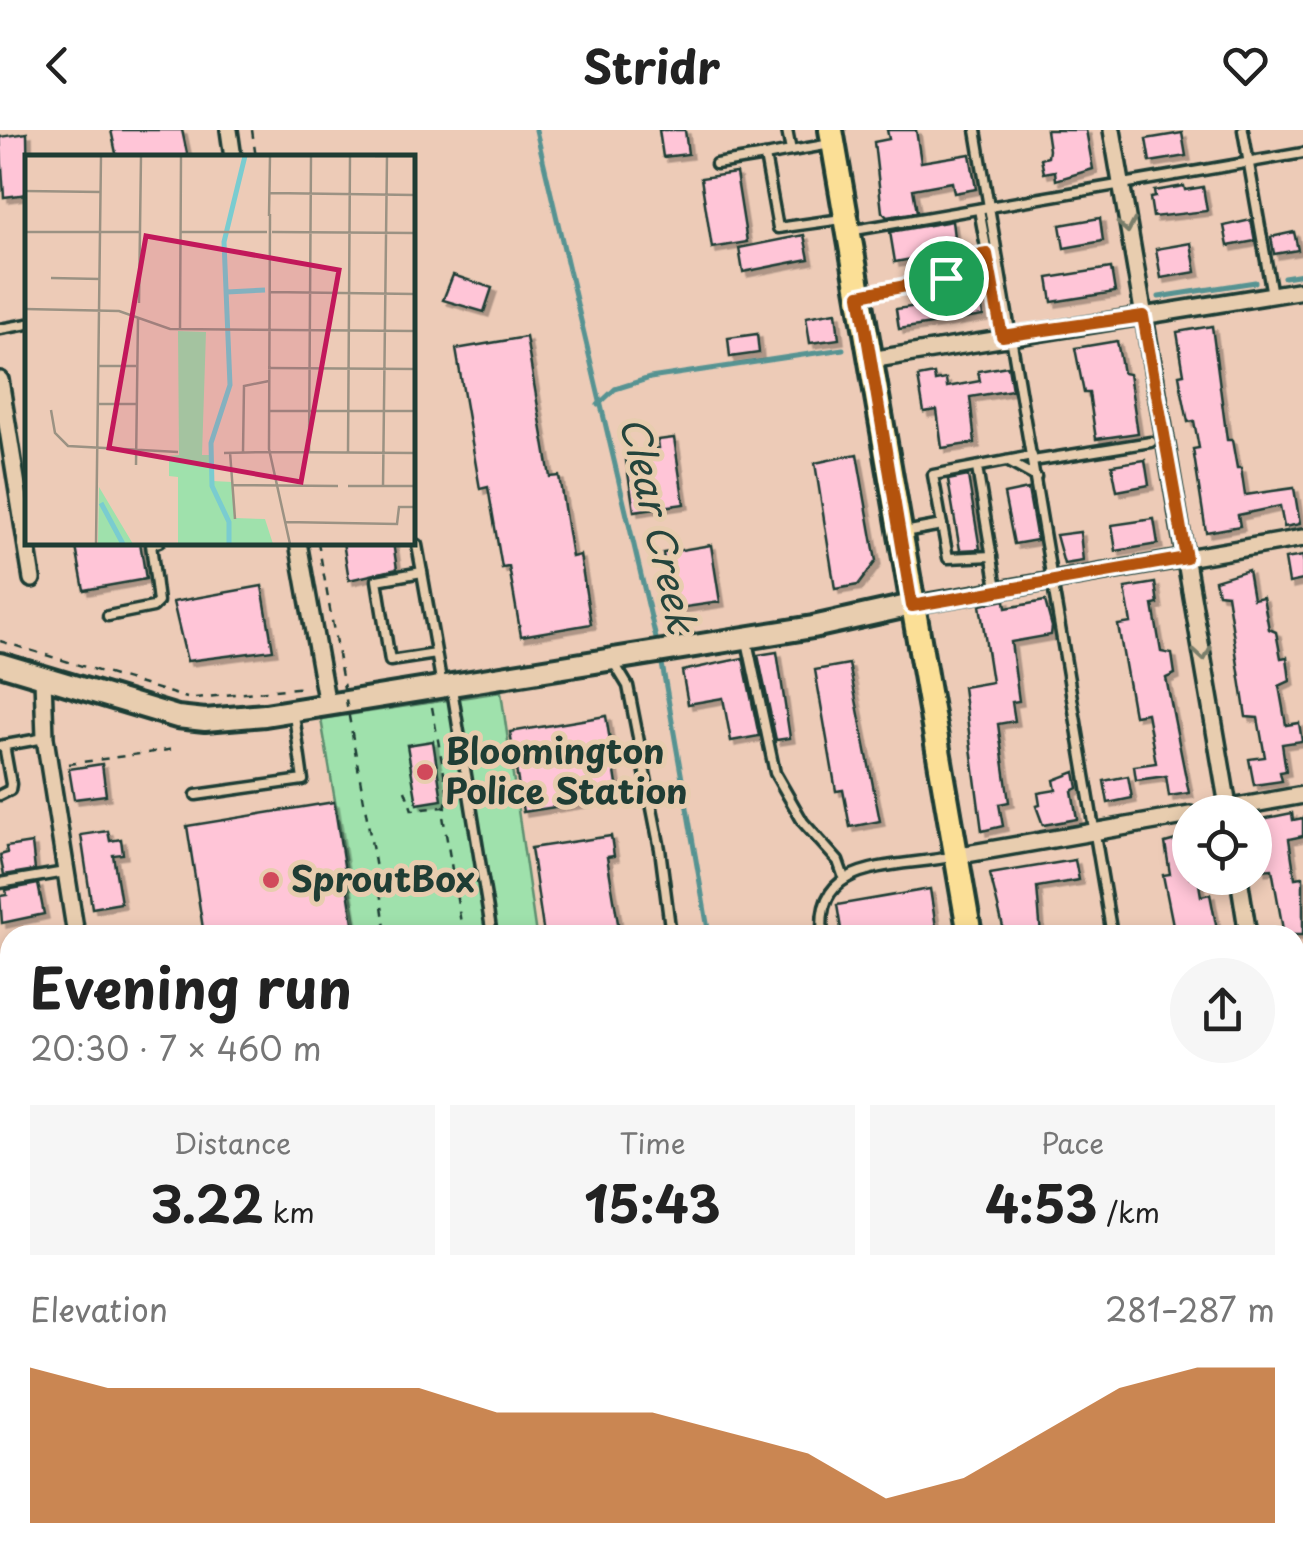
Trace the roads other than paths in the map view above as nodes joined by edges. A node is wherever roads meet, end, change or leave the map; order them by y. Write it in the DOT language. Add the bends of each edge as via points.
graph roads {
  1 [pos="229,130"];
  2 [pos="787,130"];
  3 [pos="976,130"];
  4 [pos="1112,130"];
  5 [pos="1243,130"];
  6 [pos="832,137"];
  7 [pos="791,151"];
  8 [pos="1303,153"];
  9 [pos="233,155"];
  10 [pos="765,156"];
  11 [pos="1249,162"];
  12 [pos="716,164"];
  13 [pos="1120,186"];
  14 [pos="984,208"];
  15 [pos="847,225"];
  16 [pos="992,254"];
  17 [pos="1303,290"];
  18 [pos="860,295"];
  19 [pos="1272,295"];
  20 [pos="1143,316"];
  21 [pos="25,325"];
  22 [pos="0,329"];
  23 [pos="1006,336"];
  24 [pos="870,360"];
  25 [pos="0,380"];
  26 [pos="4,430"];
  27 [pos="1151,442"];
  28 [pos="1033,459"];
  29 [pos="1007,462"];
  30 [pos="976,468"];
  31 [pos="1036,478"];
  32 [pos="980,486"];
  33 [pos="969,488"];
  34 [pos="950,491"];
  35 [pos="937,493"];
  36 [pos="953,512"];
  37 [pos="940,514"];
  38 [pos="942,525"];
  39 [pos="899,532"];
  40 [pos="988,534"];
  41 [pos="978,536"];
  42 [pos="1303,538"];
  43 [pos="958,539"];
  44 [pos="945,541"];
  45 [pos="25,542"];
  46 [pos="25,545"];
  47 [pos="150,545"];
  48 [pos="299,545"];
  49 [pos="417,546"];
  50 [pos="992,556"];
  51 [pos="1186,558"];
  52 [pos="422,572"];
  53 [pos="1054,578"];
  54 [pos="32,580"];
  55 [pos="997,588"];
  56 [pos="912,606"];
  57 [pos="108,616"];
  58 [pos="746,637"];
  59 [pos="436,654"];
  60 [pos="613,659"];
  61 [pos="0,664"];
  62 [pos="43,678"];
  63 [pos="441,690"];
  64 [pos="324,695"];
  65 [pos="293,710"];
  66 [pos="45,738"];
  67 [pos="2,746"];
  68 [pos="0,795"];
  69 [pos="196,795"];
  70 [pos="1226,795"];
  71 [pos="1303,795"];
  72 [pos="1272,802"];
  73 [pos="1172,819"];
  74 [pos="1094,830"];
  75 [pos="955,856"];
  76 [pos="66,872"];
  77 [pos="842,876"];
  78 [pos="0,883"];
  79 [pos="1242,895"];
  80 [pos="74,925"];
  81 [pos="490,925"];
  82 [pos="669,925"];
  83 [pos="823,925"];
  84 [pos="968,925"];
  85 [pos="1110,925"];
  86 [pos="1246,925"];
  1 -- 9 [label="street"];
  2 -- 7 [label="lane"];
  3 -- 14 [label="lane"];
  4 -- 13 [label="street"];
  5 -- 11 [label="lane"];
  6 -- 7 [label="lane"];
  6 -- 15 [label="main road"];
  7 -- 10 [label="lane"];
  8 -- 11 [label="lane"];
  10 -- 12 [label="lane"];
  10 -- 15 [label="lane" via="778,228"];
  11 -- 13 [label="lane"];
  11 -- 19 [label="lane"];
  13 -- 14 [label="lane"];
  13 -- 20 [label="street, one-way"];
  14 -- 15 [label="lane"];
  14 -- 16 [label="lane"];
  15 -- 18 [label="main road"];
  16 -- 18 [label="lane" via="958,259 946,278"];
  16 -- 23 [label="lane"];
  17 -- 19 [label="street"];
  18 -- 24 [label="main road"];
  19 -- 20 [label="street"];
  20 -- 23 [label="street"];
  20 -- 51 [label="street"];
  21 -- 22 [label="lane"];
  23 -- 24 [label="street"];
  23 -- 28 [label="lane"];
  24 -- 39 [label="main road"];
  25 -- 26 [label="street"];
  26 -- 45 [label="street"];
  27 -- 28 [label="lane"];
  28 -- 29 [label="lane"];
  28 -- 31 [label="lane"];
  29 -- 30 [label="lane"];
  29 -- 31 [label="lane"];
  30 -- 32 [label="lane"];
  30 -- 35 [label="lane" via="934,475"];
  31 -- 53 [label="lane"];
  32 -- 33 [label="lane"];
  32 -- 40 [label="lane" via="978,508"];
  34 -- 35 [label="lane"];
  35 -- 37 [label="lane"];
  36 -- 37 [label="lane"];
  37 -- 38 [label="lane"];
  38 -- 39 [label="lane"];
  38 -- 44 [label="lane"];
  39 -- 56 [label="main road"];
  40 -- 41 [label="lane"];
  40 -- 50 [label="lane"];
  42 -- 51 [label="street"];
  43 -- 44 [label="lane"];
  44 -- 50 [label="lane" via="948,558"];
  46 -- 54 [label="street"];
  47 -- 57 [label="lane" via="158,602"];
  48 -- 64 [label="street"];
  49 -- 52 [label="lane"];
  50 -- 55 [label="lane"];
  51 -- 53 [label="street"];
  51 -- 70 [label="street, one-way"];
  52 -- 59 [label="lane"];
  52 -- 59 [label="lane" via="378,580 390,660"];
  53 -- 55 [label="street"];
  53 -- 74 [label="lane"];
  55 -- 56 [label="street"];
  56 -- 58 [label="street"];
  56 -- 75 [label="main road"];
  58 -- 60 [label="street"];
  58 -- 77 [label="lane" via="775,773"];
  59 -- 63 [label="lane"];
  60 -- 63 [label="street"];
  60 -- 82 [label="lane" via="628,686"];
  61 -- 62 [label="street"];
  62 -- 65 [label="street" via="177,717"];
  62 -- 66 [label="street"];
  63 -- 64 [label="street"];
  63 -- 81 [label="lane"];
  64 -- 65 [label="street"];
  65 -- 69 [label="lane" via="303,780"];
  66 -- 67 [label="lane"];
  66 -- 76 [label="street"];
  67 -- 68 [label="lane" via="11,784"];
  71 -- 72 [label="street"];
  73 -- 74 [label="street"];
  74 -- 75 [label="street"];
  74 -- 85 [label="lane"];
  75 -- 77 [label="lane"];
  75 -- 84 [label="main road"];
  76 -- 78 [label="lane"];
  76 -- 80 [label="street"];
  77 -- 83 [label="lane" via="824,897"];
  79 -- 86 [label="street"];
}
